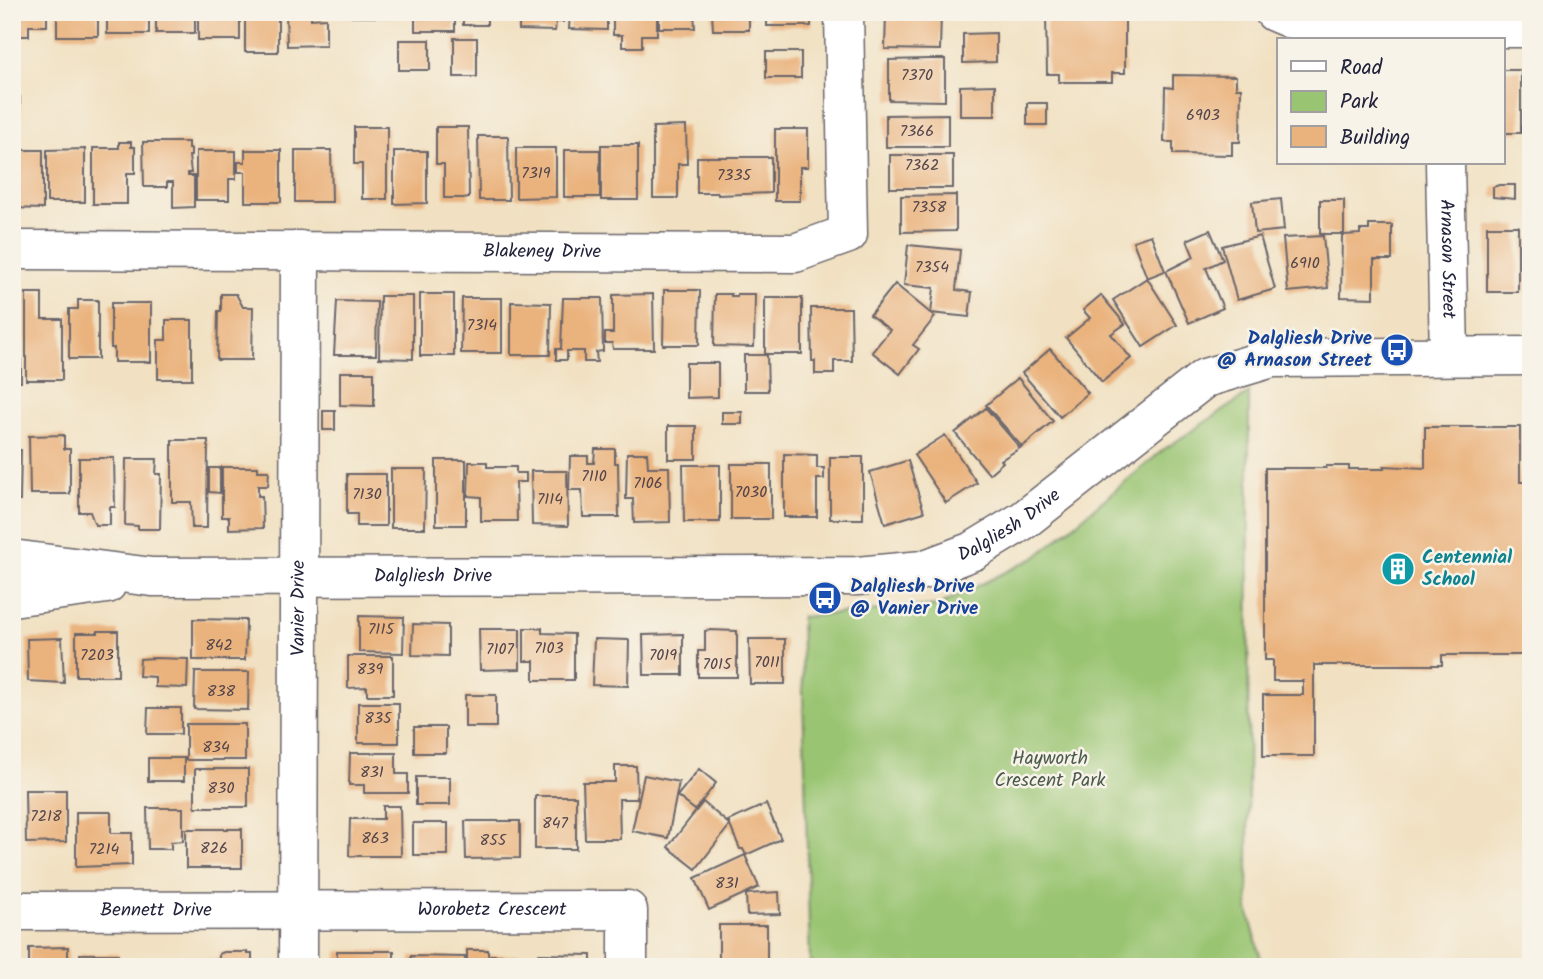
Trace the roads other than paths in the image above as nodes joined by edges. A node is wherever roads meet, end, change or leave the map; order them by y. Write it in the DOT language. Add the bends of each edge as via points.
graph roads {
  1 [pos="844,12"];
  2 [pos="1275,12"];
  3 [pos="1443,27"];
  4 [pos="1531,28"];
  5 [pos="1445,164"];
  6 [pos="12,250"];
  7 [pos="300,250"];
  8 [pos="1449,356"];
  9 [pos="1531,356"];
  10 [pos="12,559"];
  11 [pos="152,577"];
  12 [pos="300,579"];
  13 [pos="12,597"];
  14 [pos="298,909"];
  15 [pos="12,911"];
  16 [pos="298,967"];
  17 [pos="628,967"];
  1 -- 7 [label="street, Blakeney Drive" via="848,234 795,253"];
  2 -- 3 [label="street" via="1312,28"];
  3 -- 4 [label="street"];
  5 -- 8 [label="street, Arnason Street"];
  6 -- 7 [label="street, Blakeney Drive"];
  7 -- 12 [label="street, Vanier Drive"];
  8 -- 9 [label="street, Dalgliesh Drive"];
  8 -- 12 [label="street, Dalgliesh Drive" via="1272,358 1205,379 1024,520 973,551 923,570 857,576"];
  10 -- 11 [label="street, Dalgliesh Drive"];
  11 -- 12 [label="street, Dalgliesh Drive"];
  11 -- 13 [label="street, Dalgliesh Drive"];
  12 -- 14 [label="street, Vanier Drive"];
  14 -- 15 [label="street, Bennett Drive"];
  14 -- 16 [label="street, Vanier Drive"];
  14 -- 17 [label="street, Worobetz Crescent" via="628,909"];
}
